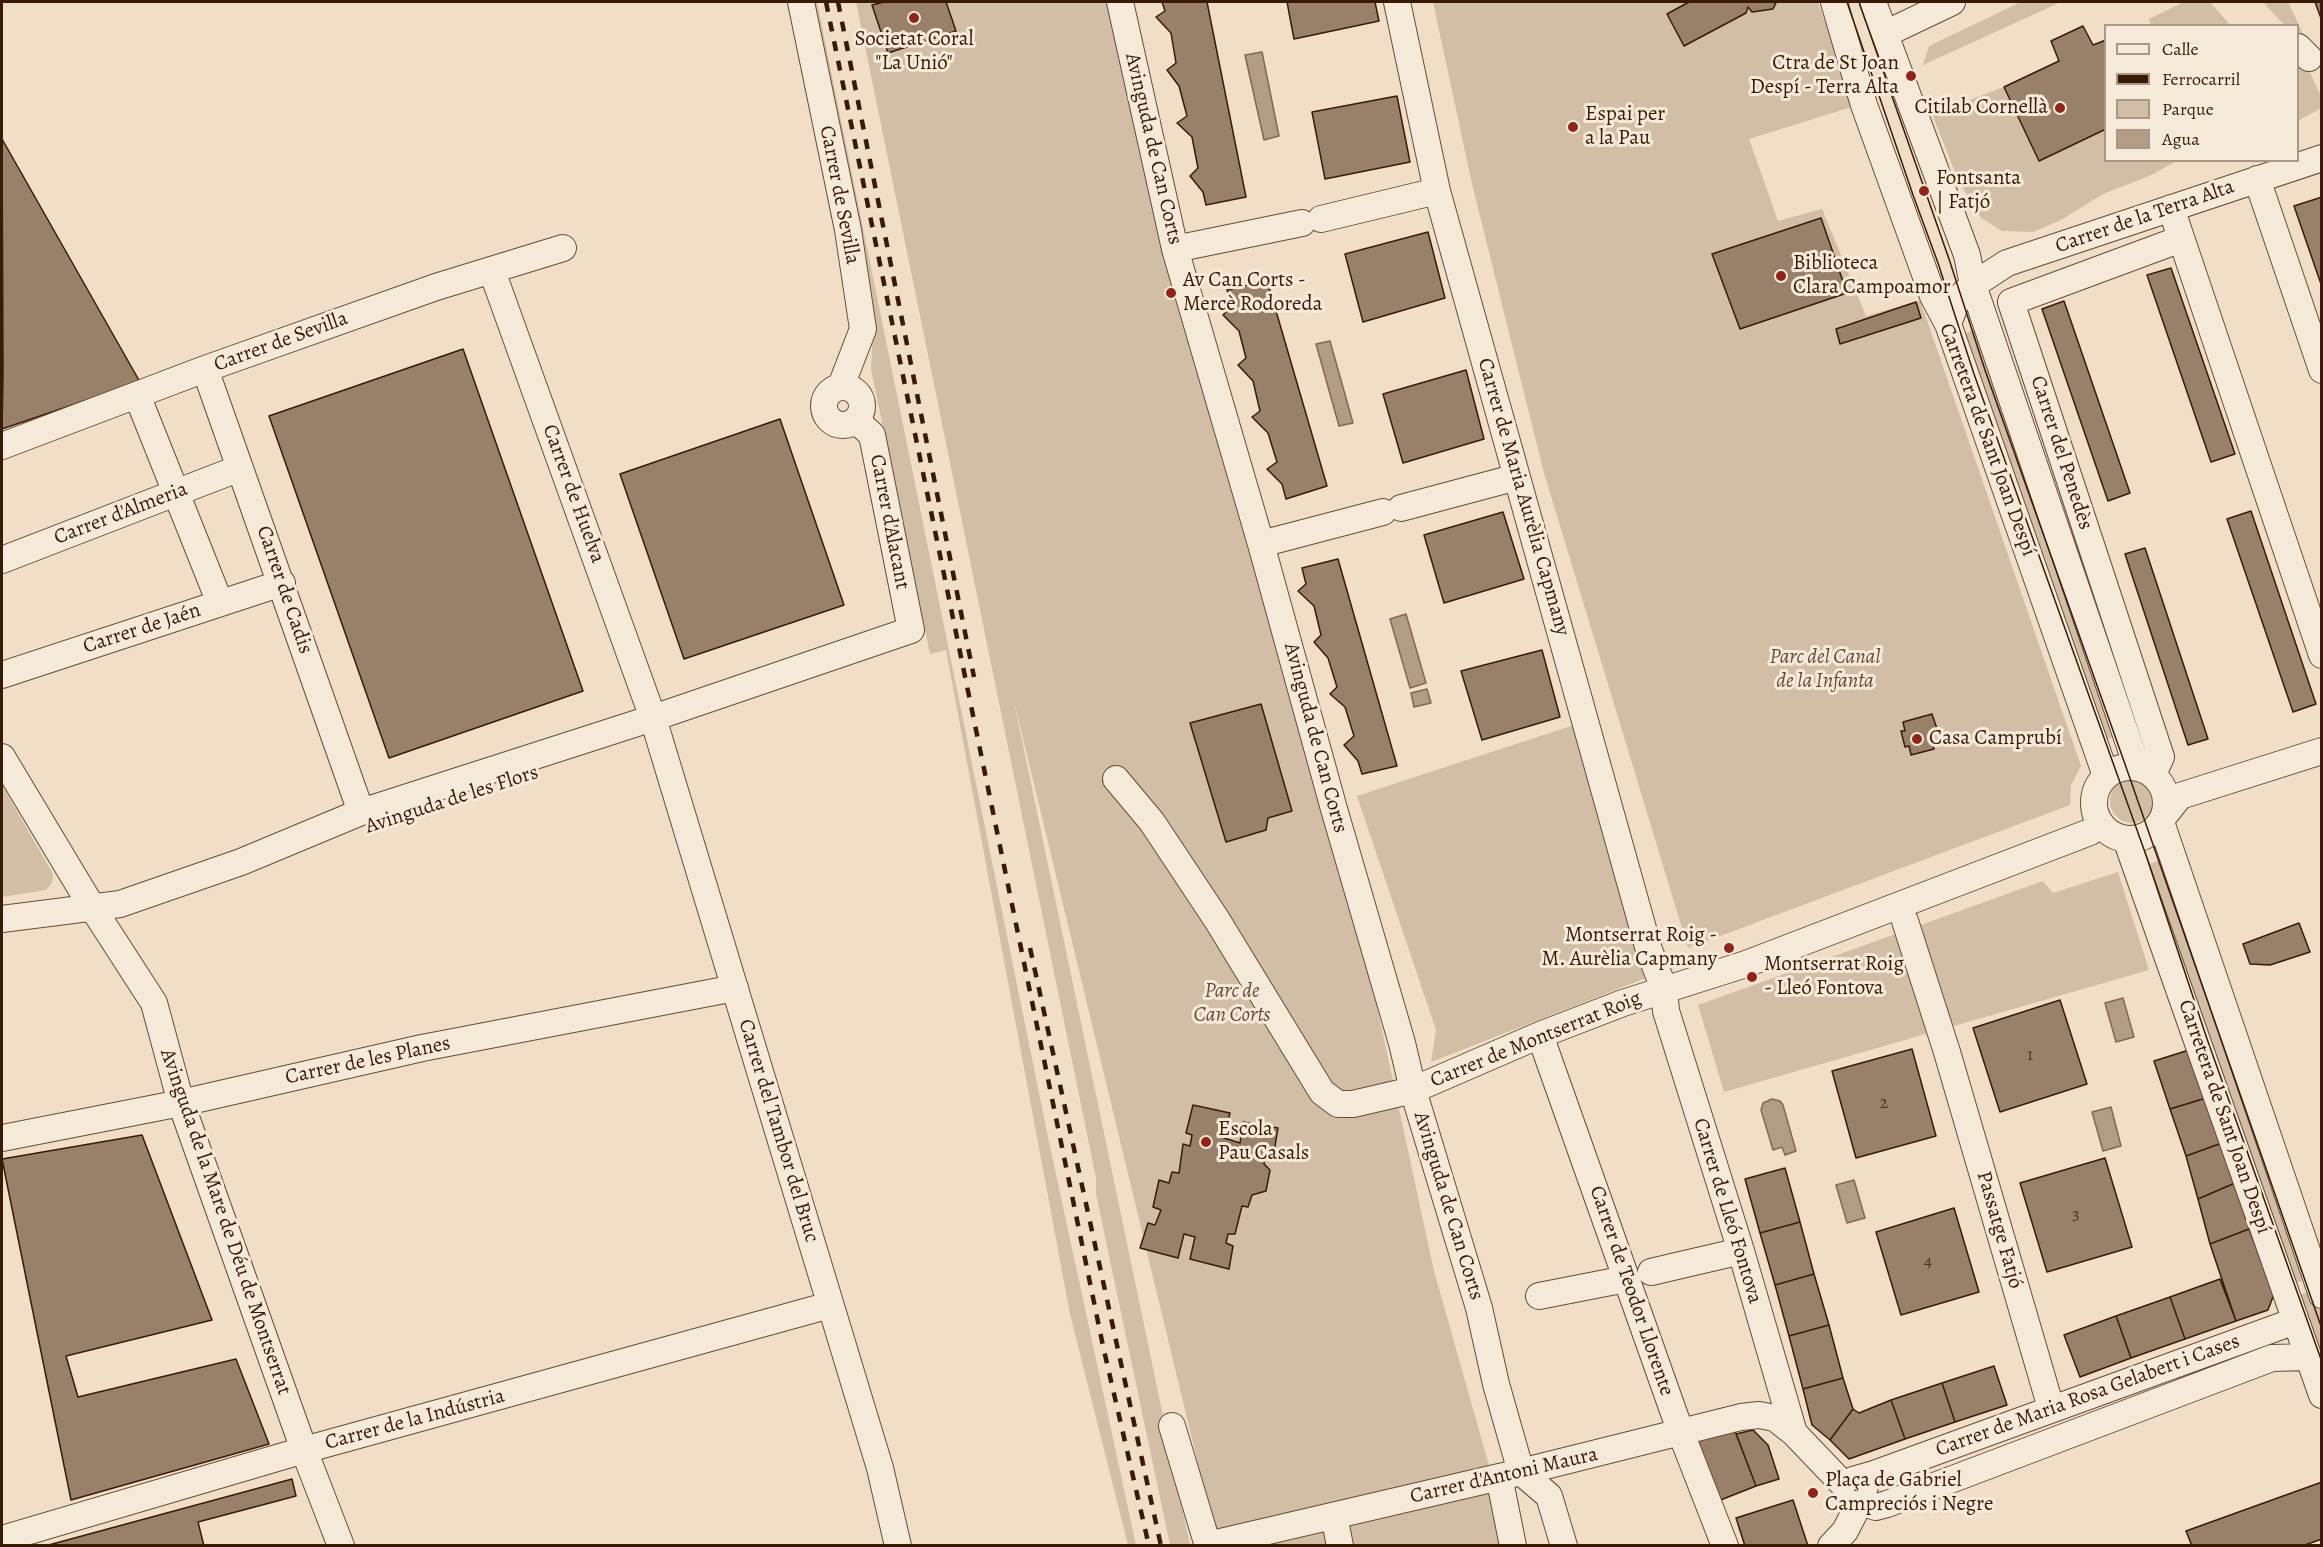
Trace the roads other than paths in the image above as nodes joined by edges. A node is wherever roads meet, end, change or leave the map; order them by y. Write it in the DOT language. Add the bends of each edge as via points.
graph roads {
  1 [pos="801,2"];
  2 [pos="1120,2"];
  3 [pos="1397,2"];
  4 [pos="1834,2"];
  5 [pos="1873,2"];
  6 [pos="1952,2"];
  7 [pos="1885,34"];
  8 [pos="2322,158"];
  9 [pos="2257,179"];
  10 [pos="1437,191"];
  11 [pos="2171,208"];
  12 [pos="2181,239"];
  13 [pos="563,248"];
  14 [pos="1175,249"];
  15 [pos="492,271"];
  16 [pos="1972,285"];
  17 [pos="1948,324"];
  18 [pos="205,369"];
  19 [pos="2322,370"];
  20 [pos="137,395"];
  21 [pos="857,421"];
  22 [pos="2,446"];
  23 [pos="240,468"];
  24 [pos="1517,477"];
  25 [pos="176,493"];
  26 [pos="1262,544"];
  27 [pos="2,560"];
  28 [pos="282,583"];
  29 [pos="220,603"];
  30 [pos="911,630"];
  31 [pos="2322,655"];
  32 [pos="2,675"];
  33 [pos="653,718"];
  34 [pos="2322,751"];
  35 [pos="2,757"];
  36 [pos="2145,770"];
  37 [pos="2106,776"];
  38 [pos="1116,779"];
  39 [pos="361,812"];
  40 [pos="2163,819"];
  41 [pos="2101,824"];
  42 [pos="2126,838"];
  43 [pos="241,862"];
  44 [pos="92,907"];
  45 [pos="2,920"];
  46 [pos="1905,921"];
  47 [pos="735,988"];
  48 [pos="1664,989"];
  49 [pos="1540,1035"];
  50 [pos="1413,1090"];
  51 [pos="181,1103"];
  52 [pos="2,1138"];
  53 [pos="1741,1251"];
  54 [pos="1651,1272"];
  55 [pos="1626,1279"];
  56 [pos="2322,1295"];
  57 [pos="1539,1296"];
  58 [pos="830,1305"];
  59 [pos="2284,1324"];
  60 [pos="2295,1357"];
  61 [pos="2322,1395"];
  62 [pos="2051,1408"];
  63 [pos="1173,1426"];
  64 [pos="1681,1433"];
  65 [pos="1794,1433"];
  66 [pos="304,1450"];
  67 [pos="1868,1477"];
  68 [pos="1839,1478"];
  69 [pos="1511,1479"];
  70 [pos="1860,1502"];
  71 [pos="1334,1516"];
  72 [pos="2,1539"];
  73 [pos="341,1545"];
  74 [pos="898,1545"];
  75 [pos="1208,1545"];
  76 [pos="1340,1545"];
  77 [pos="1513,1545"];
  78 [pos="1564,1545"];
  79 [pos="1725,1545"];
  80 [pos="1831,1545"];
  1 -- 21 [label="street, Carrer de Sevilla" via="848,230 863,329 841,386 826,395 823,407 827,418 840,426"];
  2 -- 14 [label="street, Avinguda de Can Corts"];
  3 -- 10 [label="street, Carrer de Maria Aurèlia Capmany"];
  4 -- 17 [label="street, Carretera de Sant Joan Despí" via="1864,105 1933,296"];
  5 -- 7 [label="street, Carretera de Sant Joan Despí"];
  6 -- 7 [label="street"];
  7 -- 16 [label="street, Carretera de Sant Joan Despí" via="1966,255"];
  8 -- 9 [label="street, Carrer de la Terra Alta"];
  9 -- 11 [label="street, Carrer de la Terra Alta"];
  9 -- 19 [label="street"];
  10 -- 14 [label="street"];
  10 -- 24 [label="street, Carrer de Maria Aurèlia Capmany"];
  11 -- 12 [label="street"];
  11 -- 16 [label="street, Carrer de la Terra Alta" via="2007,263"];
  12 -- 31 [label="street"];
  12 -- 36 [label="street, Carrer del Penedès" via="2012,302 2161,757"];
  13 -- 15 [label="street, Carrer de Sevilla"];
  14 -- 26 [label="street, Avinguda de Can Corts"];
  15 -- 18 [label="street, Carrer de Sevilla"];
  15 -- 33 [label="street, Carrer de Huelva"];
  16 -- 17 [label="street, Carrer de la Terra Alta" via="1957,300"];
  16 -- 36 [label="street, Carretera de Sant Joan Despí"];
  17 -- 37 [label="street, Carretera de Sant Joan Despí"];
  18 -- 20 [label="street, Carrer de Sevilla"];
  18 -- 23 [label="street, Carrer de Cadis"];
  20 -- 22 [label="street, Carrer de Sevilla"];
  20 -- 25 [label="street"];
  21 -- 30 [label="street, Carrer d'Alacant" via="872,435"];
  23 -- 25 [label="street, Carrer d'Almeria"];
  23 -- 28 [label="street, Carrer de Cadis"];
  24 -- 26 [label="street"];
  24 -- 48 [label="street, Carrer de Maria Aurèlia Capmany" via="1649,950"];
  25 -- 27 [label="street, Carrer d'Almeria"];
  25 -- 29 [label="street"];
  26 -- 50 [label="street, Avinguda de Can Corts"];
  28 -- 29 [label="street, Carrer de Jaén"];
  28 -- 39 [label="street, Carrer de Cadis"];
  29 -- 32 [label="street, Carrer de Jaén"];
  30 -- 33 [label="street, Avinguda de les Flors"];
  33 -- 39 [label="street, Avinguda de les Flors"];
  33 -- 43 [label="street, Avinguda de les Flors" via="626,742 343,835"];
  33 -- 47 [label="street, Carrer del Tambor del Bruc"];
  34 -- 40 [label="street" via="2180,796"];
  35 -- 44 [label="street, Avinguda de la Mare de Déu de Montserrat"];
  36 -- 37 [label="street" via="2120,768"];
  36 -- 40 [label="street" via="2163,786 2167,801"];
  37 -- 41 [label="street" via="2095,796"];
  38 -- 50 [label="street, Carrer de Montserrat Roig" via="1152,822 1211,910 1322,1092 1338,1104 1353,1104"];
  39 -- 43 [label="street, Avinguda de les Flors"];
  40 -- 42 [label="street" via="2149,834"];
  40 -- 56 [label="street, Carretera de Sant Joan Despí"];
  41 -- 42 [label="street"];
  41 -- 48 [label="street, Carrer de Montserrat Roig" via="2090,832 1900,906 1746,964"];
  42 -- 59 [label="street, Carretera de Sant Joan Despí"];
  43 -- 44 [label="street, Avinguda de les Flors" via="120,904"];
  44 -- 45 [label="street, Avinguda de les Flors"];
  44 -- 51 [label="street, Avinguda de la Mare de Déu de Montserrat" via="154,1003"];
  46 -- 62 [label="street, Passatge Fatjó"];
  47 -- 51 [label="street, Carrer de les Planes" via="422,1048"];
  47 -- 58 [label="street, Carrer del Tambor del Bruc"];
  48 -- 49 [label="street, Carrer de Montserrat Roig"];
  48 -- 53 [label="street, Carrer de Lleó Fontova" via="1669,1019"];
  49 -- 50 [label="street, Carrer de Montserrat Roig"];
  49 -- 55 [label="street, Carrer de Teodor Llorente"];
  50 -- 69 [label="street, Avinguda de Can Corts" via="1479,1308"];
  51 -- 52 [label="street, Carrer de les Planes"];
  51 -- 66 [label="street, Avinguda de la Mare de Déu de Montserrat"];
  53 -- 54 [label="street"];
  53 -- 65 [label="street, Carrer de Lleó Fontova"];
  55 -- 57 [label="street"];
  55 -- 64 [label="street, Carrer de Teodor Llorente"];
  58 -- 66 [label="street, Carrer de la Indústria"];
  58 -- 74 [label="street, Carrer del Tambor del Bruc" via="880,1468"];
  59 -- 60 [label="street, Carretera de Sant Joan Despí"];
  59 -- 62 [label="street, Carrer de Maria Rosa Gelabert i Cases"];
  60 -- 61 [label="street, Carretera de Sant Joan Despí"];
  60 -- 70 [label="street, Carrer de Maria Rosa Gelabert i Cases" via="2272,1358 1887,1504 1876,1507"];
  62 -- 67 [label="street, Carrer de Maria Rosa Gelabert i Cases"];
  63 -- 75 [label="street"];
  64 -- 65 [label="street, Carrer d'Antoni Maura" via="1759,1415 1775,1418"];
  64 -- 69 [label="street, Carrer d'Antoni Maura"];
  64 -- 79 [label="street, Carrer de Teodor Llorente"];
  65 -- 68 [label="street"];
  66 -- 72 [label="street, Carrer de la Indústria"];
  66 -- 73 [label="street, Avinguda de la Mare de Déu de Montserrat"];
  67 -- 68 [label="street, Carrer de Maria Rosa Gelabert i Cases"];
  67 -- 70 [label="street"];
  68 -- 70 [label="street"];
  69 -- 71 [label="street, Carrer d'Antoni Maura"];
  69 -- 77 [label="street, Avinguda de Can Corts"];
  69 -- 78 [label="street" via="1549,1496"];
  70 -- 80 [label="street" via="1845,1531"];
  71 -- 75 [label="street, Carrer d'Antoni Maura"];
  71 -- 76 [label="street"];
}
